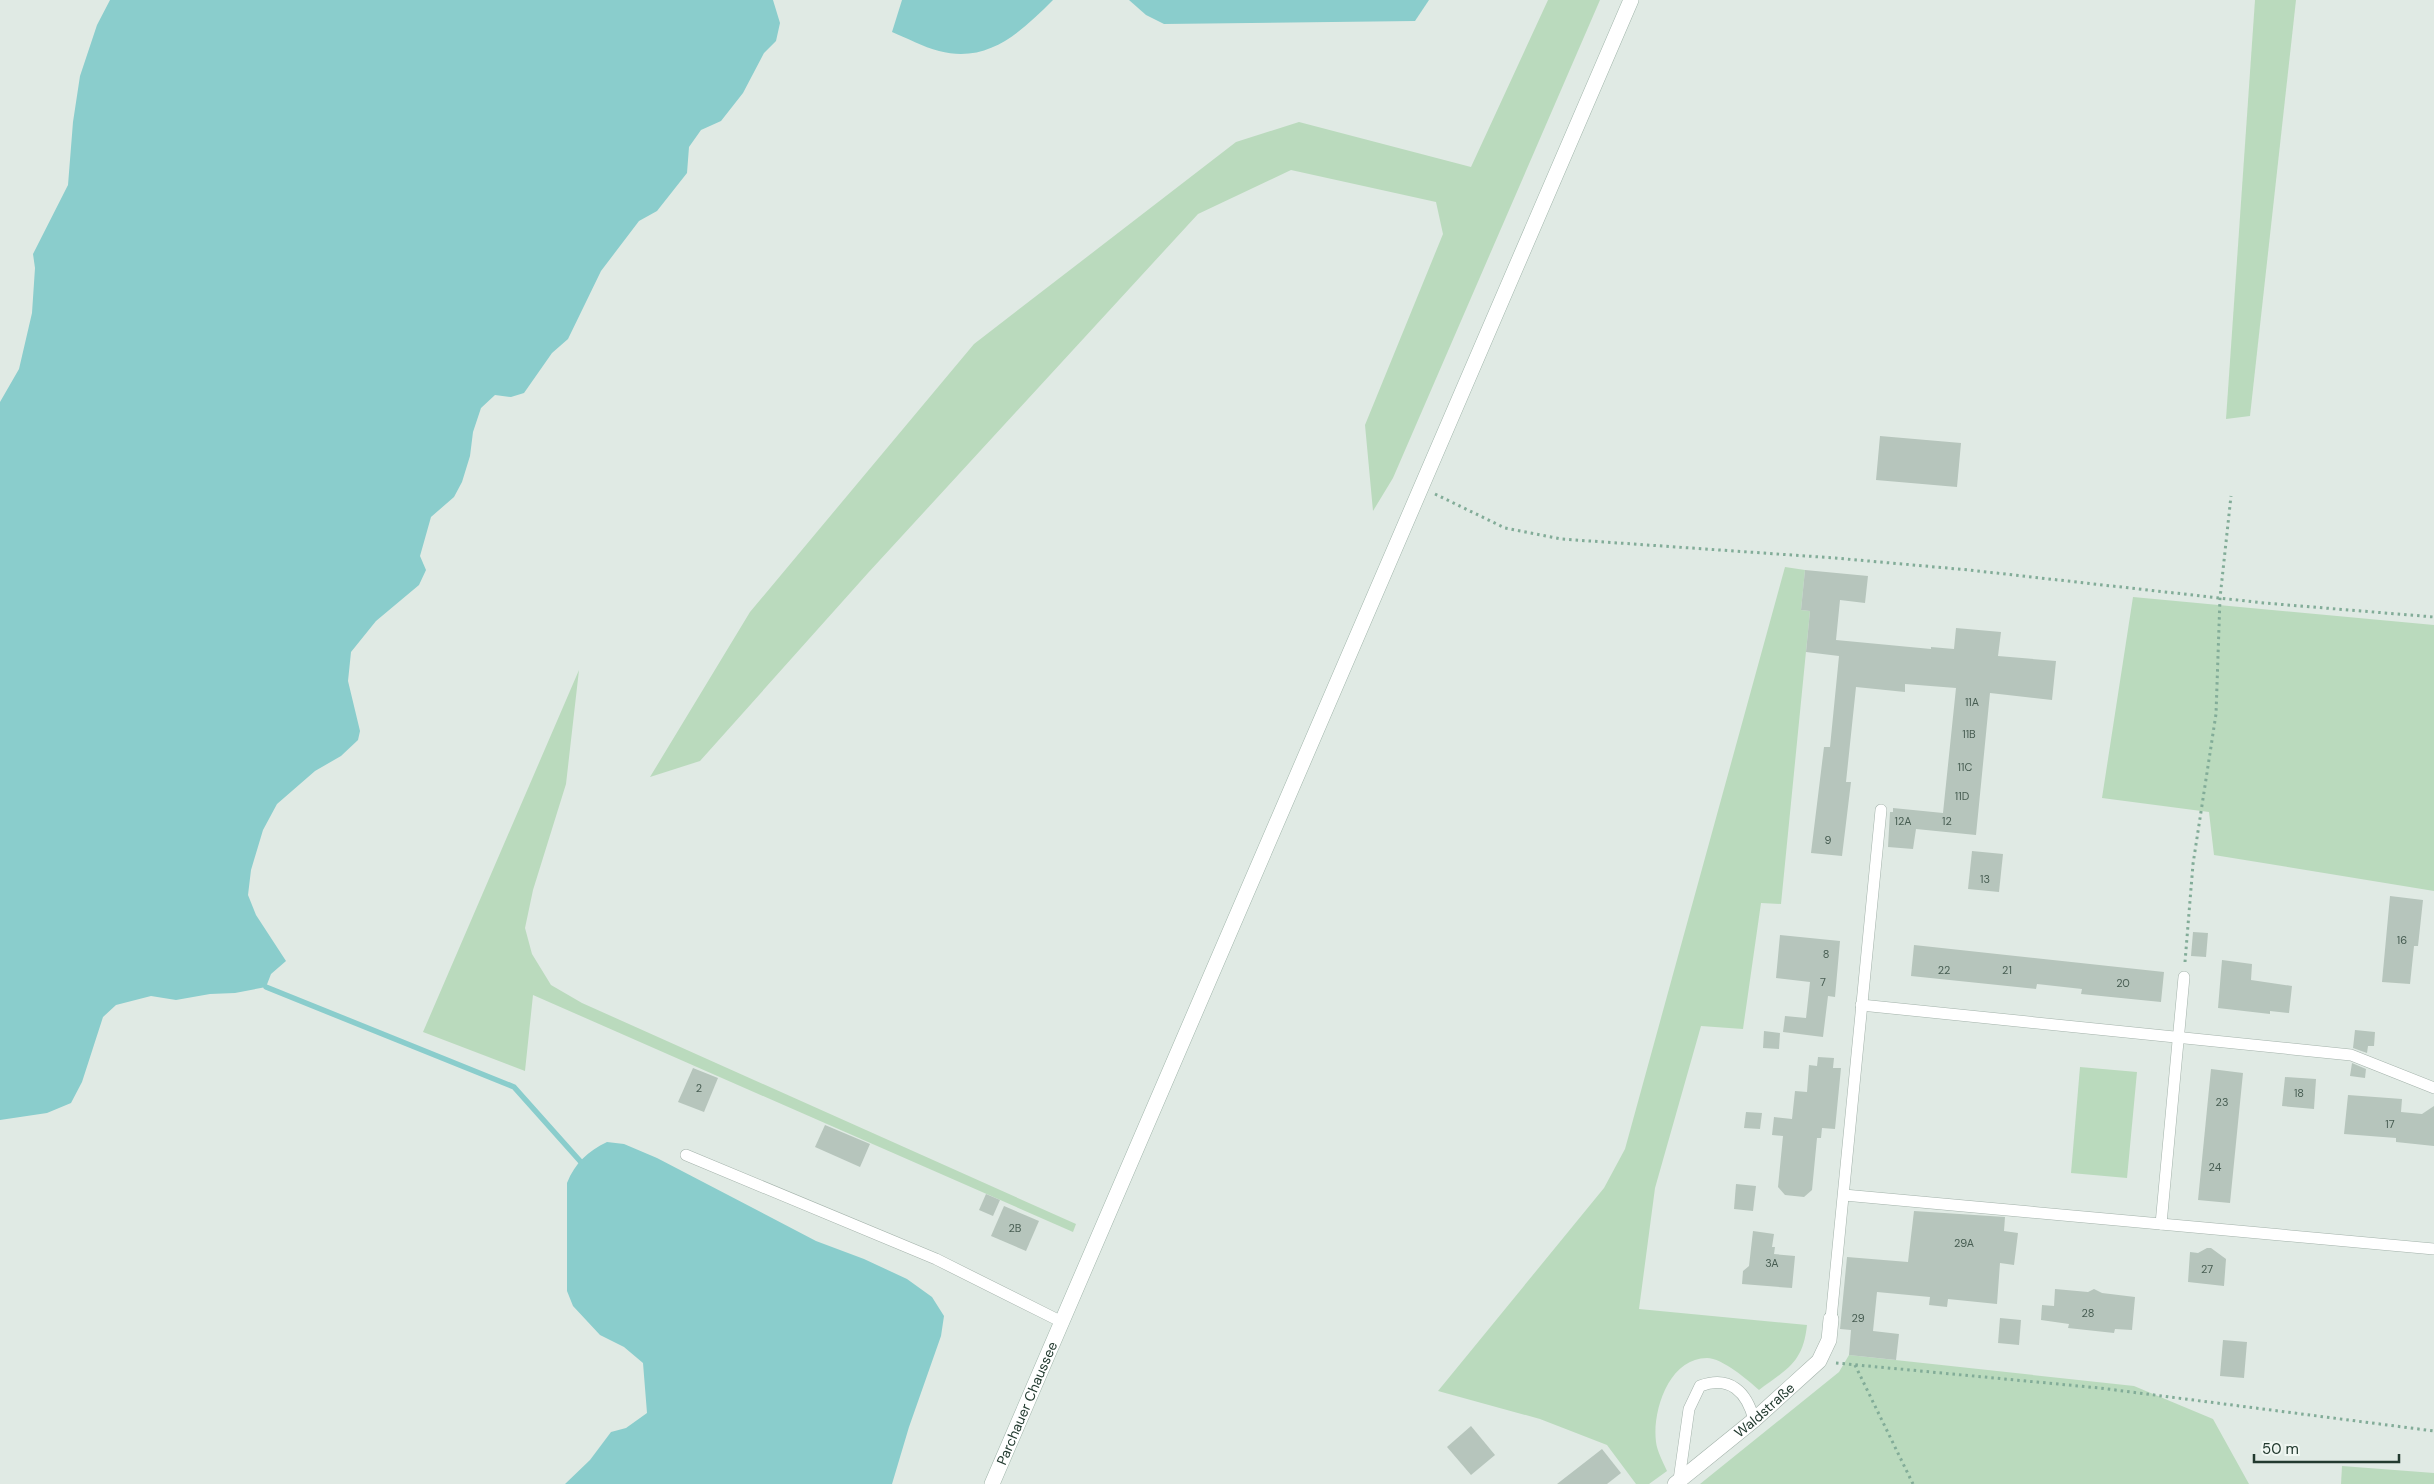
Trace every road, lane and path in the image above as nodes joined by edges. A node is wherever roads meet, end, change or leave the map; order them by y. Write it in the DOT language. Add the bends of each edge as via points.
graph roads {
  1 [pos="1631,0"];
  2 [pos="1421,488"];
  3 [pos="2231,496"];
  4 [pos="2220,598"];
  5 [pos="2434,617"];
  6 [pos="1881,810"];
  7 [pos="2184,977"];
  8 [pos="1861,1005"];
  9 [pos="2180,1038"];
  10 [pos="2434,1088"];
  11 [pos="686,1155"];
  12 [pos="1844,1195"];
  13 [pos="2161,1224"];
  14 [pos="2434,1249"];
  15 [pos="1831,1319"];
  16 [pos="1062,1322"];
  17 [pos="1819,1361"];
  18 [pos="1855,1364"];
  19 [pos="1754,1420"];
  20 [pos="2434,1431"];
  21 [pos="1677,1482"];
  22 [pos="992,1484"];
  23 [pos="1913,1484"];
  1 -- 2 [label="street, Parchauer Chaussee"];
  2 -- 4 [label="path" via="1505,528 1561,539 1835,558"];
  2 -- 16 [label="street, Parchauer Chaussee"];
  3 -- 4 [label="path"];
  4 -- 5 [label="path"];
  4 -- 7 [label="path" via="2216,714 2192,873"];
  6 -- 8 [label="lane"];
  7 -- 9 [label="lane"];
  8 -- 9 [label="lane"];
  8 -- 12 [label="lane"];
  9 -- 10 [label="lane" via="2351,1055"];
  9 -- 13 [label="lane"];
  11 -- 16 [label="lane" via="936,1259"];
  12 -- 13 [label="lane"];
  12 -- 15 [label="lane"];
  13 -- 14 [label="lane"];
  15 -- 17 [label="street, Waldstraße" via="1829,1340"];
  16 -- 22 [label="street, Parchauer Chaussee"];
  17 -- 18 [label="path"];
  17 -- 19 [label="street, Waldstraße"];
  18 -- 20 [label="path" via="2100,1388"];
  18 -- 23 [label="path"];
  19 -- 21 [label="street, Waldstraße"];
  19 -- 21 [label="lane" via="1750,1406 1732,1385 1719,1381 1700,1386 1689,1409"];
}
